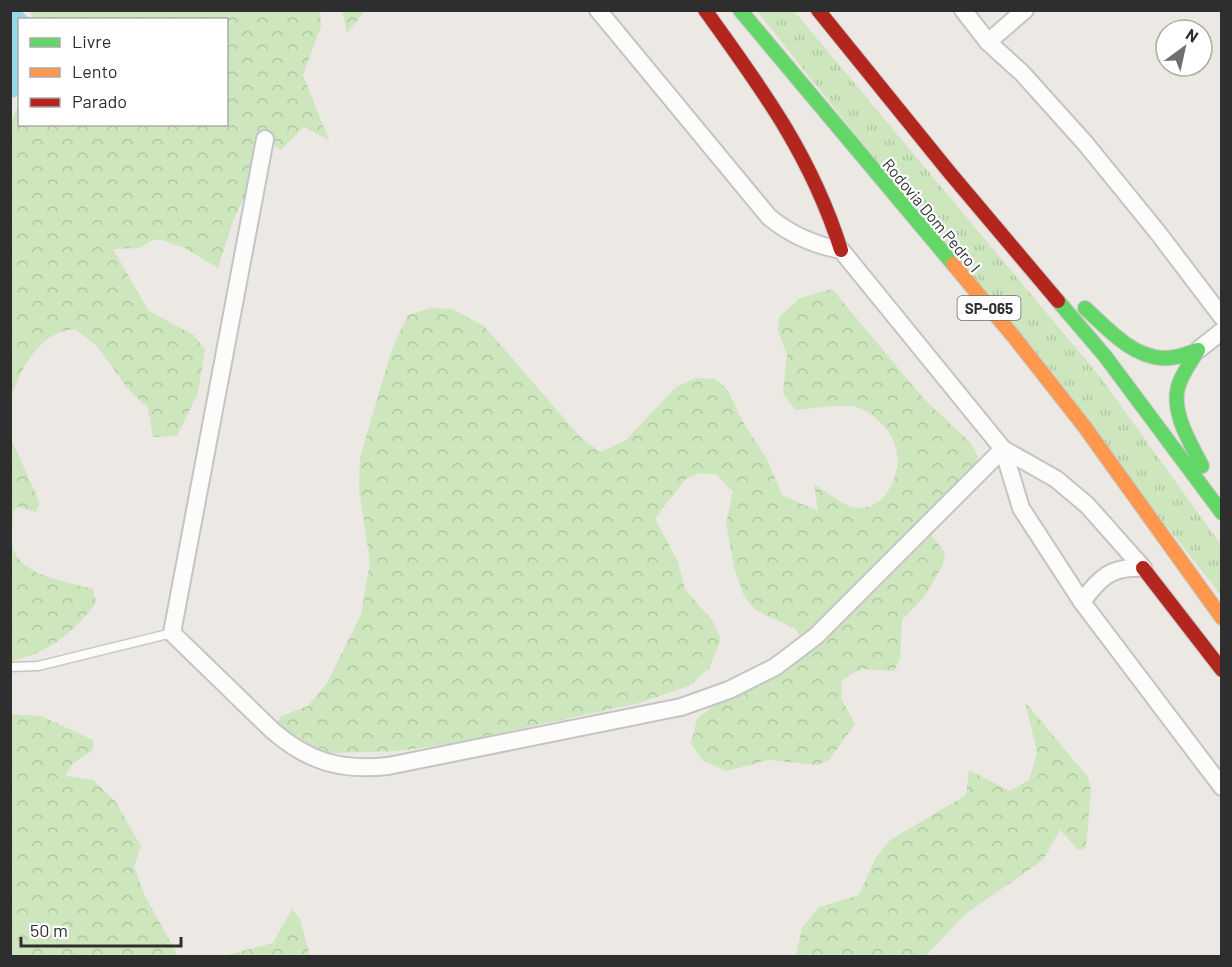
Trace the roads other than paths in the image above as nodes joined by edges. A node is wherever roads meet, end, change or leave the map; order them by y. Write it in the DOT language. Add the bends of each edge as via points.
graph roads {
  1 [pos="598,10"];
  2 [pos="705,10"];
  3 [pos="740,10"];
  4 [pos="963,10"];
  5 [pos="1025,10"];
  6 [pos="818,11"];
  7 [pos="988,42"];
  8 [pos="265,139"];
  9 [pos="1002,234"];
  10 [pos="841,250"];
  11 [pos="1221,317"];
  12 [pos="1221,331"];
  13 [pos="1198,350"];
  14 [pos="1003,449"];
  15 [pos="1221,512"];
  16 [pos="1143,568"];
  17 [pos="1082,603"];
  18 [pos="1221,618"];
  19 [pos="172,633"];
  20 [pos="10,667"];
  21 [pos="1221,670"];
  22 [pos="1221,787"];
  1 -- 10 [label="street" via="770,217 802,240"];
  2 -- 10 [label="highway" via="774,108 802,156 822,194"];
  3 -- 18 [label="highway, Rodovia Dom Pedro I / SP-065" via="1021,346 1084,426"];
  4 -- 7 [label="street"];
  5 -- 7 [label="street"];
  6 -- 9 [label="highway"];
  7 -- 11 [label="street" via="1085,143 1160,234"];
  8 -- 19 [label="street"];
  9 -- 13 [label="highway" via="1129,347 1156,358 1175,358"];
  9 -- 15 [label="highway" via="1105,356"];
  10 -- 14 [label="street"];
  12 -- 13 [label="street"];
  13 -- 15 [label="highway" via="1177,390 1179,415"];
  14 -- 16 [label="street" via="1056,479 1087,505"];
  14 -- 17 [label="street" via="1021,508"];
  14 -- 19 [label="street" via="816,636 775,667 729,690 681,707 388,766 346,767 326,763 289,744"];
  16 -- 17 [label="street" via="1104,575"];
  16 -- 21 [label="highway"];
  17 -- 22 [label="street"];
  19 -- 20 [label="lane" via="38,666"];
}
